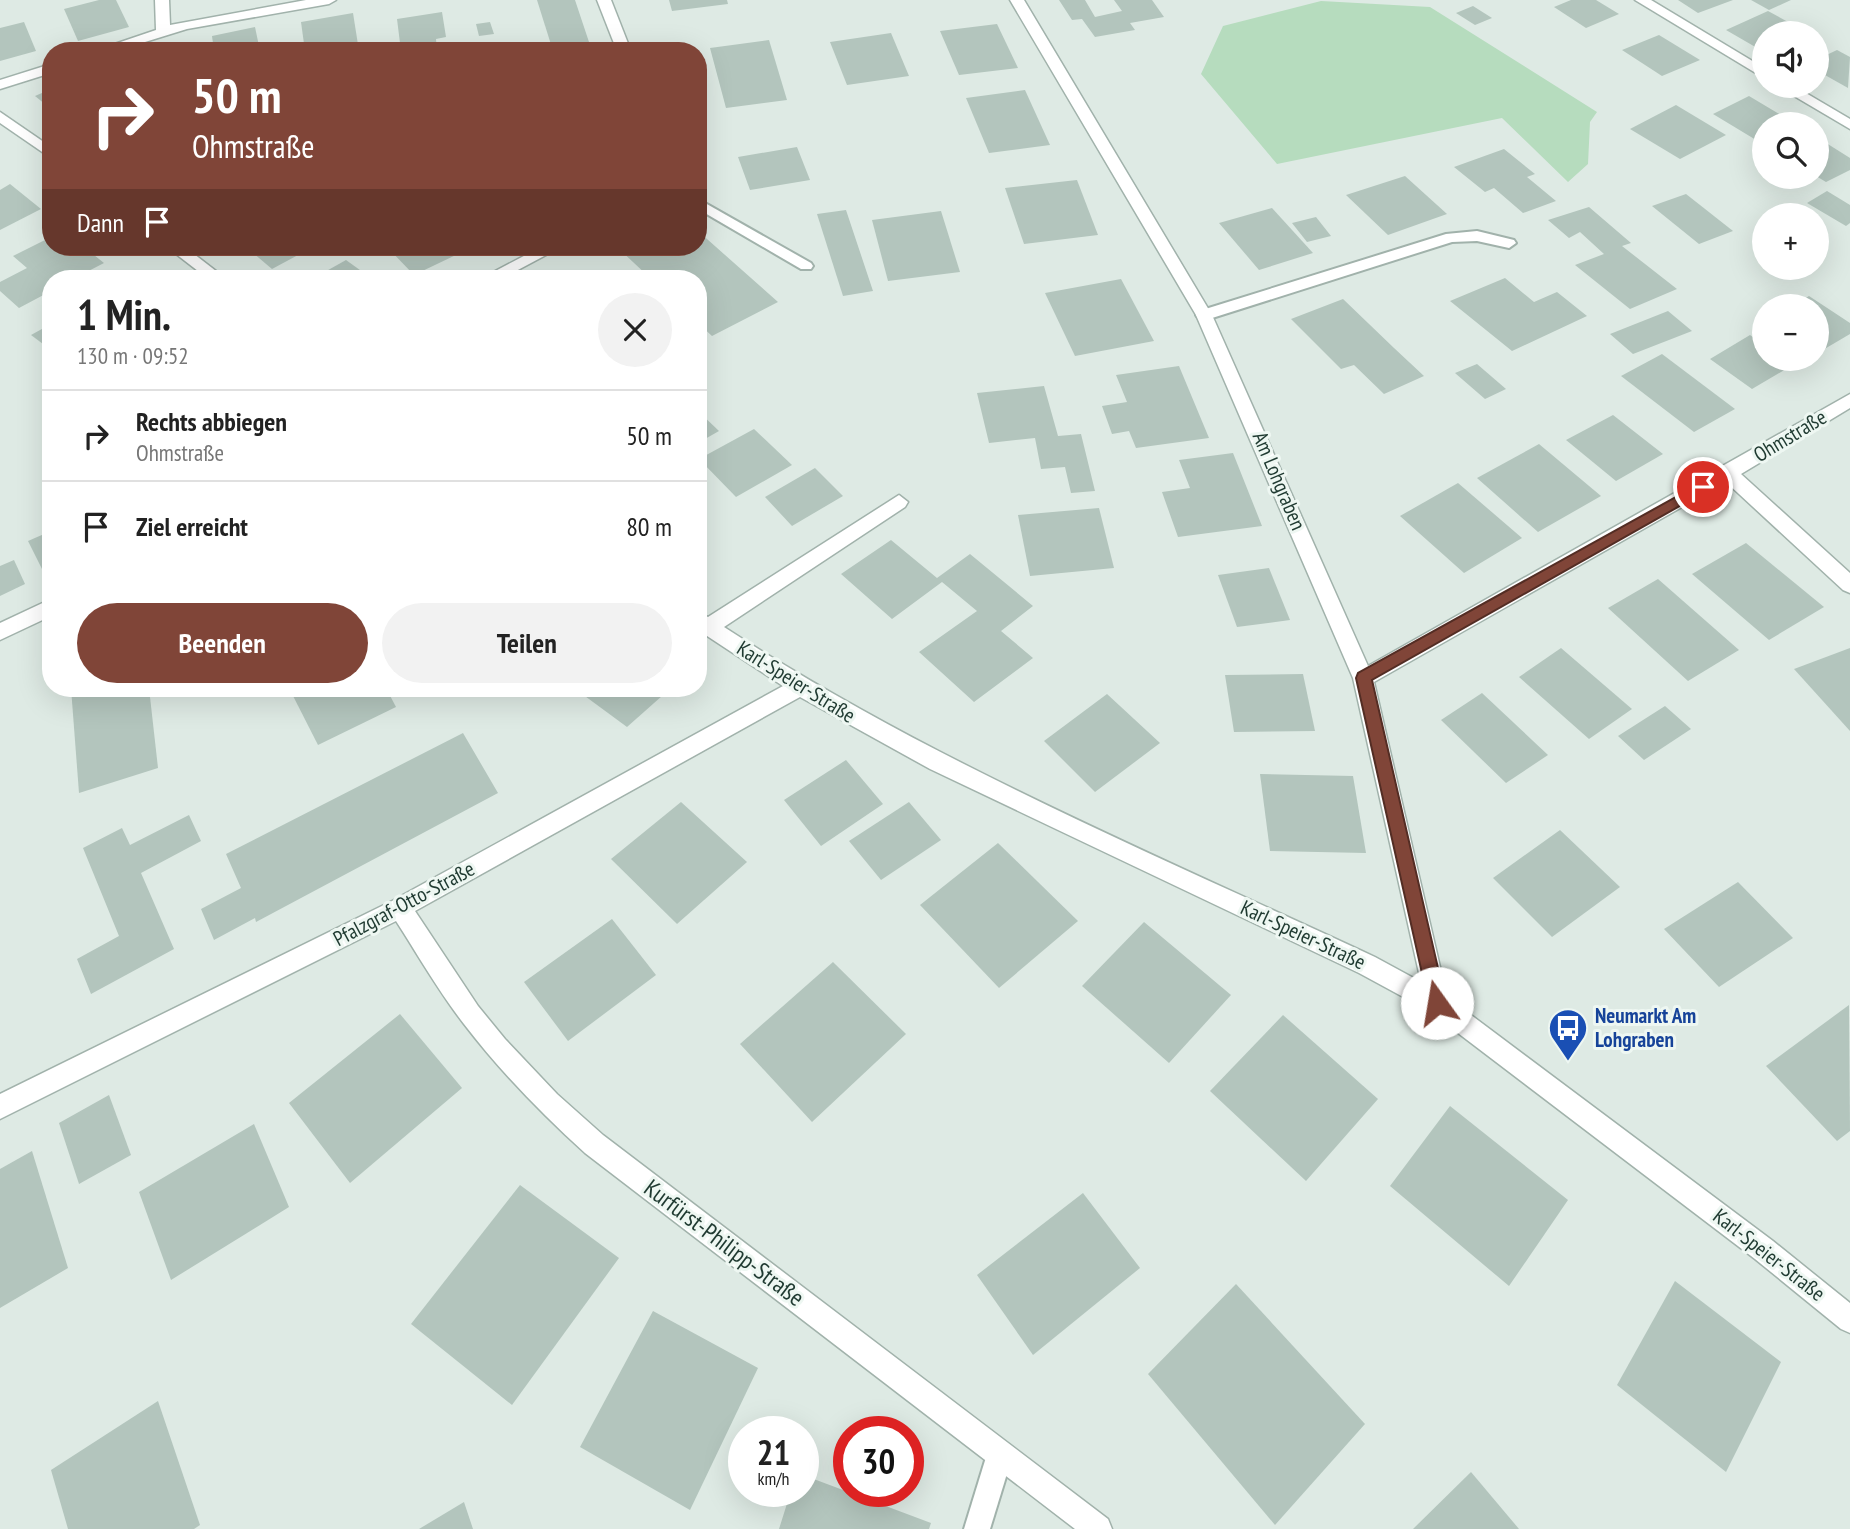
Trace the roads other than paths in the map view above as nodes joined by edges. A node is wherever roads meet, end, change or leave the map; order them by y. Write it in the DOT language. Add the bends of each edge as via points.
graph roads {
  1 [pos="162,0"];
  2 [pos="329,0"];
  3 [pos="604,0"];
  4 [pos="1017,0"];
  5 [pos="1642,0"];
  6 [pos="163,30"];
  7 [pos="128,42"];
  8 [pos="620,42"];
  9 [pos="1752,67"];
  10 [pos="42,71"];
  11 [pos="0,85"];
  12 [pos="1804,98"];
  13 [pos="0,116"];
  14 [pos="1850,125"];
  15 [pos="42,147"];
  16 [pos="707,208"];
  17 [pos="1509,243"];
  18 [pos="187,256"];
  19 [pos="535,256"];
  20 [pos="806,266"];
  21 [pos="206,270"];
  22 [pos="506,270"];
  23 [pos="1204,315"];
  24 [pos="1850,400"];
  25 [pos="1728,473"];
  26 [pos="899,502"];
  27 [pos="1850,585"];
  28 [pos="42,611"];
  29 [pos="707,621"];
  30 [pos="707,626"];
  31 [pos="0,632"];
  32 [pos="1363,678"];
  33 [pos="800,687"];
  34 [pos="400,908"];
  35 [pos="1437,1003"];
  36 [pos="0,1107"];
  37 [pos="1850,1320"];
  38 [pos="1000,1454"];
  39 [pos="977,1529"];
  40 [pos="1098,1529"];
  1 -- 6 [label="street"];
  2 -- 6 [label="street"];
  3 -- 8 [label="street"];
  4 -- 23 [label="street, Am Lohgraben"];
  5 -- 9 [label="street"];
  6 -- 7 [label="street"];
  10 -- 11 [label="street"];
  12 -- 14 [label="street"];
  13 -- 15 [label="street"];
  16 -- 20 [label="lane"];
  17 -- 23 [label="lane" via="1477,236 1451,237"];
  18 -- 21 [label="street"];
  19 -- 22 [label="street"];
  23 -- 32 [label="street, Am Lohgraben"];
  24 -- 25 [label="street, Ohmstraße"];
  25 -- 27 [label="street"];
  25 -- 32 [label="street, Ohmstraße"];
  26 -- 29 [label="street, Karl-Speier-Straße"];
  28 -- 31 [label="street"];
  30 -- 33 [label="street, Karl-Speier-Straße"];
  32 -- 35 [label="street, Am Lohgraben"];
  33 -- 34 [label="street, Pfalzgraf-Otto-Straße"];
  33 -- 35 [label="street, Karl-Speier-Straße" via="937,762 1367,965"];
  34 -- 36 [label="street, Pfalzgraf-Otto-Straße"];
  34 -- 38 [label="street, Kurfürst-Philipp-Straße" via="470,1014 548,1103 594,1144"];
  35 -- 37 [label="street, Karl-Speier-Straße"];
  38 -- 39 [label="lane"];
  38 -- 40 [label="street, Kurfürst-Philipp-Straße"];
}
